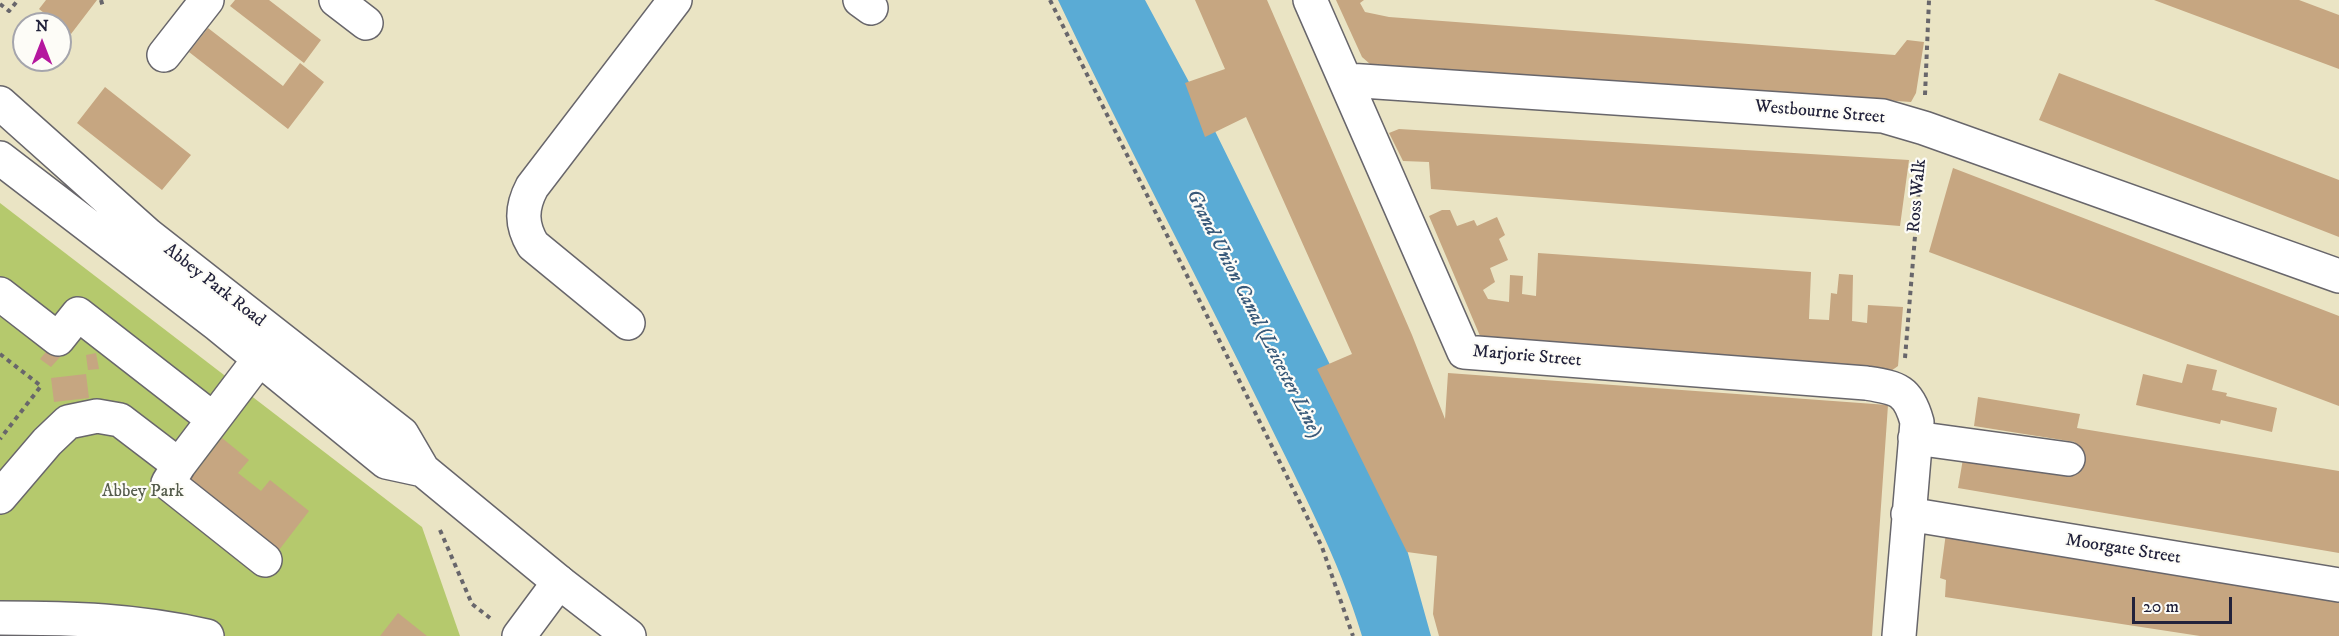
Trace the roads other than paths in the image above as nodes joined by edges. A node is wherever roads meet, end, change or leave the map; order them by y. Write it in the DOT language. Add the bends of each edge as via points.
graph roads {
  1 [pos="207,0"];
  2 [pos="336,0"];
  3 [pos="675,0"];
  4 [pos="1310,0"];
  5 [pos="366,23"];
  6 [pos="164,54"];
  7 [pos="1347,80"];
  8 [pos="0,104"];
  9 [pos="0,158"];
  10 [pos="2339,276"];
  11 [pos="0,294"];
  12 [pos="628,323"];
  13 [pos="268,347"];
  14 [pos="213,419"];
  15 [pos="1916,430"];
  16 [pos="2068,459"];
  17 [pos="179,465"];
  18 [pos="0,497"];
  19 [pos="1908,514"];
  20 [pos="265,560"];
  21 [pos="559,582"];
  22 [pos="2339,585"];
  23 [pos="0,618"];
  24 [pos="207,636"];
  25 [pos="519,636"];
  26 [pos="629,636"];
  27 [pos="1899,636"];
  1 -- 6 [label="street"];
  2 -- 5 [label="street"];
  3 -- 12 [label="street" via="532,187 523,213 533,245"];
  4 -- 7 [label="street, Marjorie Street"];
  7 -- 10 [label="street, Westbourne Street" via="1883,116"];
  7 -- 15 [label="street, Marjorie Street" via="1464,352 1866,383 1903,392 1912,405"];
  8 -- 13 [label="street, Abbey Park Road"];
  9 -- 13 [label="street, Abbey Park Road"];
  11 -- 14 [label="street" via="58,339 78,314"];
  13 -- 14 [label="street"];
  13 -- 21 [label="street, Abbey Park Road" via="402,434 423,470"];
  14 -- 17 [label="street"];
  15 -- 16 [label="street"];
  15 -- 19 [label="street"];
  17 -- 18 [label="street" via="120,420 97,416 68,422"];
  17 -- 20 [label="street" via="168,483"];
  19 -- 22 [label="street, Moorgate Street"];
  19 -- 27 [label="street"];
  21 -- 25 [label="street"];
  21 -- 26 [label="street, Abbey Park Road"];
  23 -- 24 [label="street" via="153,624"];
}
